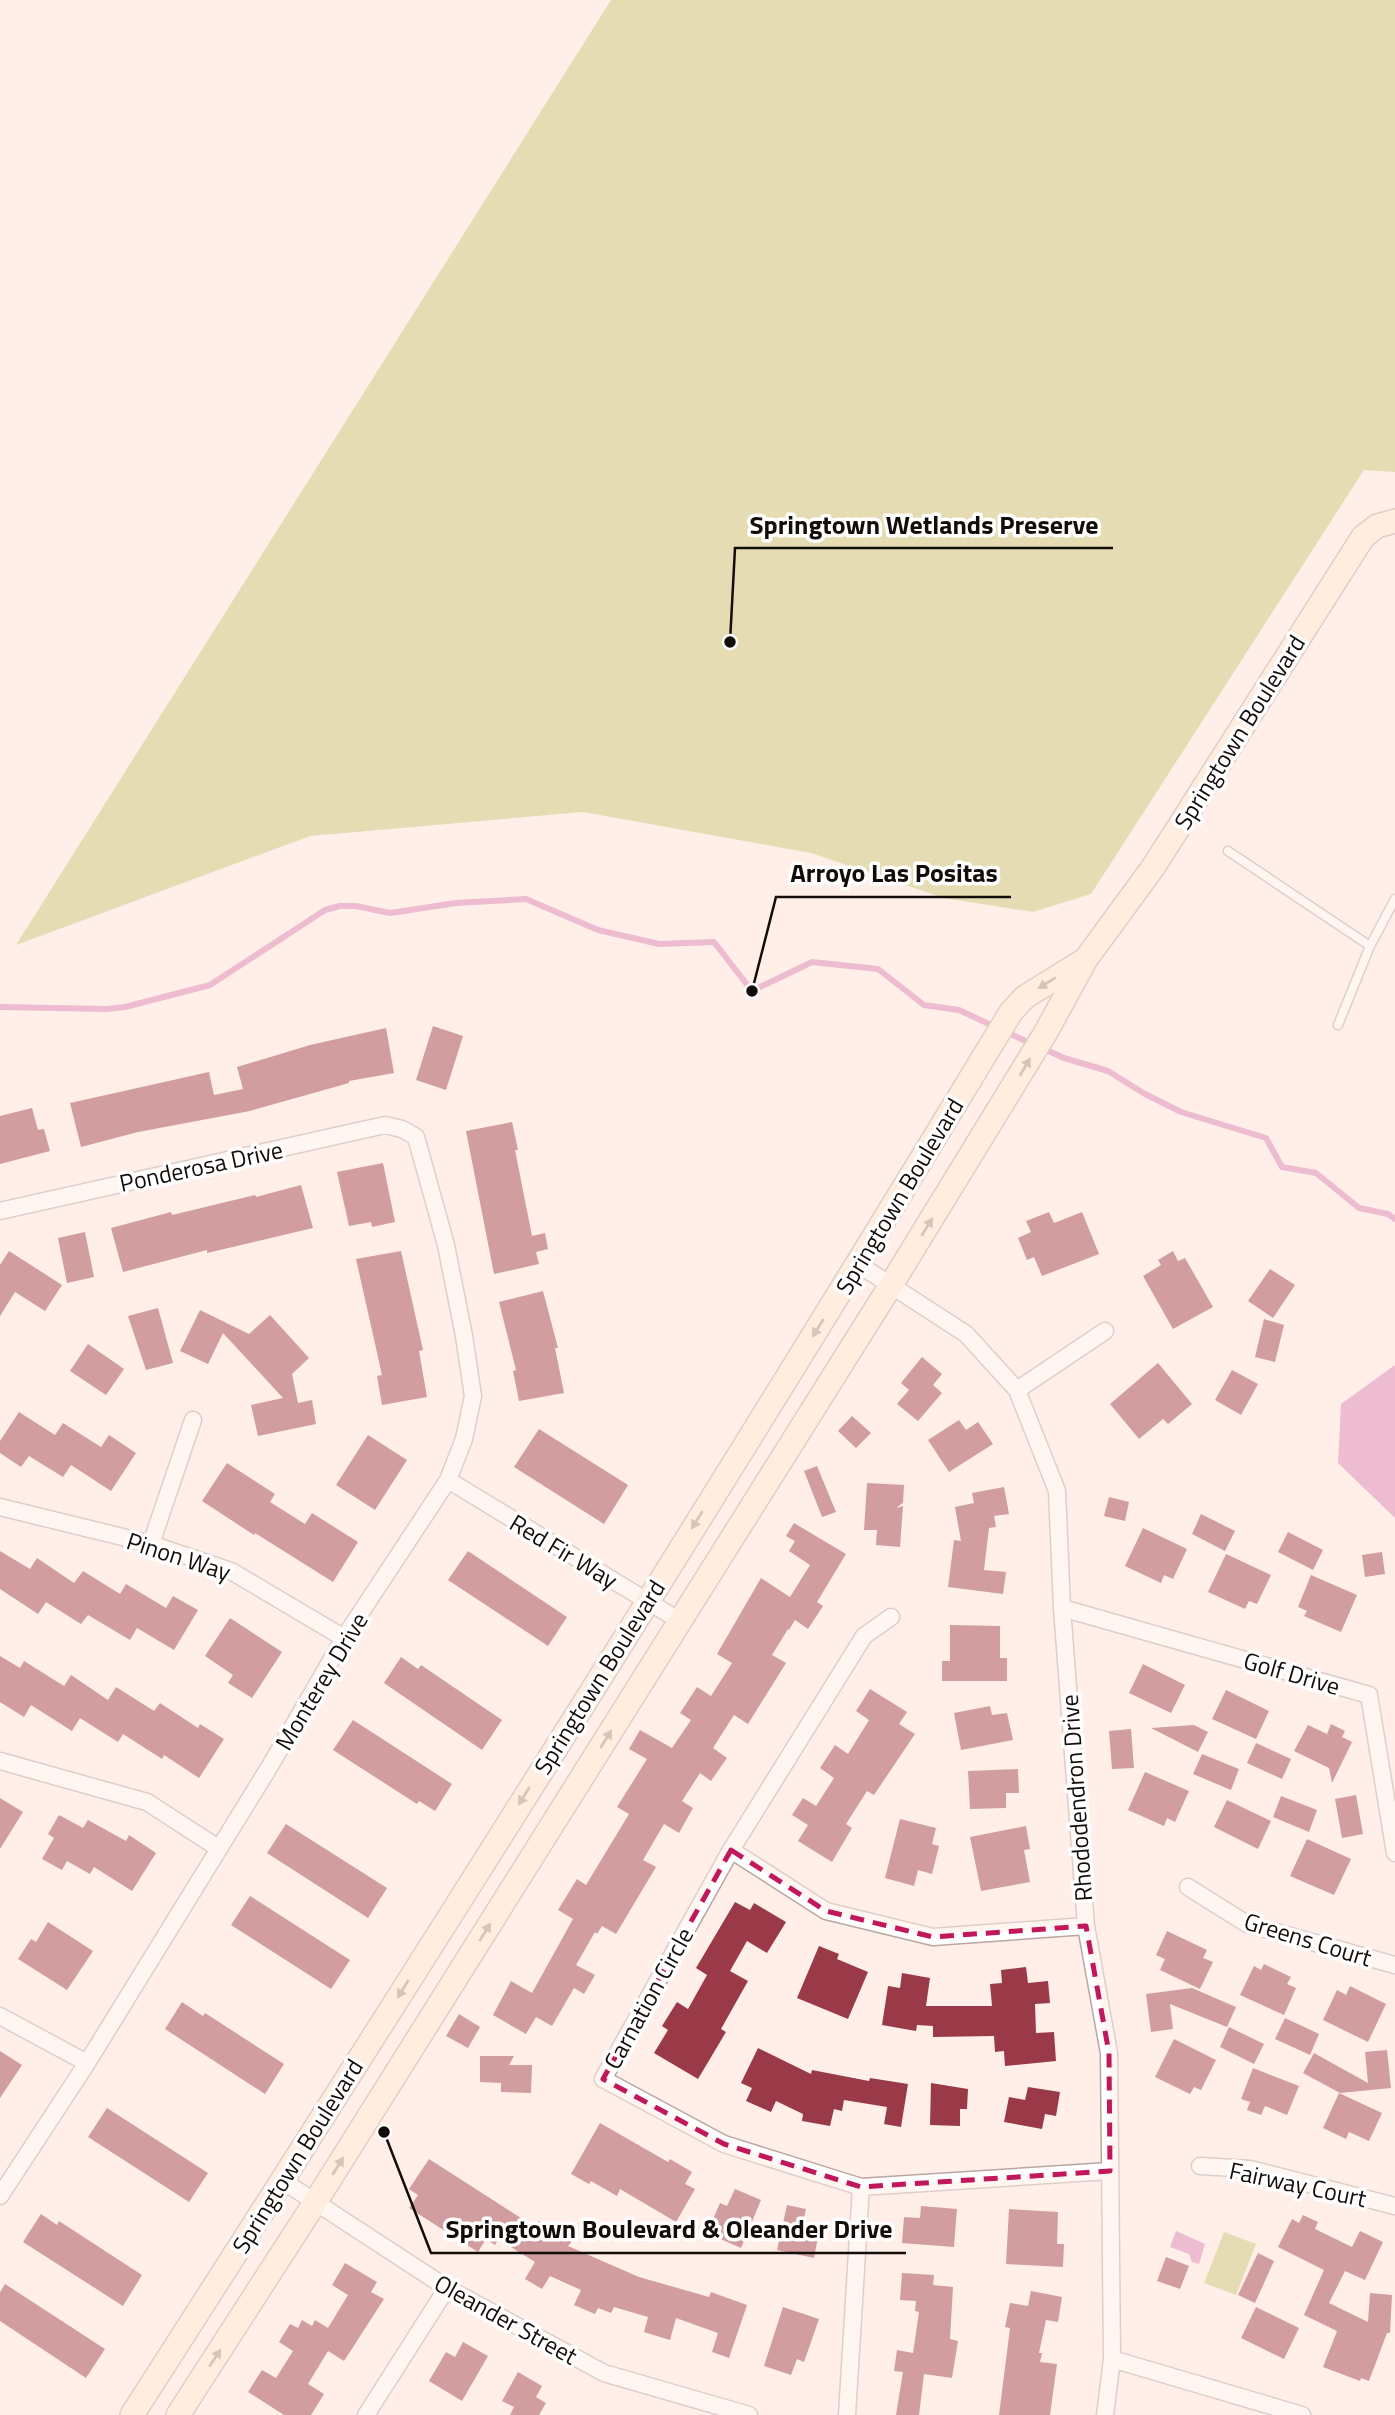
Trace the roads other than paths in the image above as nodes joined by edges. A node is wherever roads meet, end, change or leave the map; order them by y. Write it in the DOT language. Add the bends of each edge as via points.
graph roads {
  1 [pos="1395,521"];
  2 [pos="1228,852"];
  3 [pos="1395,899"];
  4 [pos="1370,946"];
  5 [pos="1086,959"];
  6 [pos="1338,1025"];
  7 [pos="402,1129"];
  8 [pos="0,1211"];
  9 [pos="858,1264"];
  10 [pos="891,1285"];
  11 [pos="1104,1331"];
  12 [pos="1017,1390"];
  13 [pos="193,1420"];
  14 [pos="448,1480"];
  15 [pos="0,1507"];
  16 [pos="151,1544"];
  17 [pos="647,1600"];
  18 [pos="1062,1608"];
  19 [pos="891,1617"];
  20 [pos="680,1621"];
  21 [pos="344,1638"];
  22 [pos="0,1761"];
  23 [pos="218,1848"];
  24 [pos="731,1850"];
  25 [pos="1395,1853"];
  26 [pos="1188,1887"];
  27 [pos="1086,1926"];
  28 [pos="1395,1965"];
  29 [pos="0,2016"];
  30 [pos="87,2063"];
  31 [pos="1200,2166"];
  32 [pos="1110,2171"];
  33 [pos="283,2180"];
  34 [pos="861,2187"];
  35 [pos="0,2196"];
  36 [pos="316,2201"];
  37 [pos="1395,2206"];
  38 [pos="447,2288"];
  39 [pos="1112,2359"];
  40 [pos="132,2415"];
  41 [pos="178,2415"];
  42 [pos="366,2415"];
  43 [pos="749,2415"];
  44 [pos="847,2415"];
  45 [pos="1105,2415"];
  46 [pos="1302,2415"];
  1 -- 5 [label="street, Springtown Boulevard" via="1377,526 1363,537 1154,866"];
  2 -- 4 [label="lane"];
  3 -- 4 [label="lane"];
  4 -- 6 [label="lane"];
  5 -- 9 [label="street, Springtown Boulevard, one-way" via="1025,997 1011,1012"];
  10 -- 5 [label="street, Springtown Boulevard, one-way"];
  7 -- 8 [label="street, Ponderosa Drive" via="384,1125"];
  7 -- 14 [label="street, Monterey Drive" via="416,1137 423,1154 446,1245 473,1396 464,1439"];
  9 -- 10 [label="street, Rhododendron Drive"];
  9 -- 17 [label="street, Springtown Boulevard, one-way"];
  10 -- 12 [label="street, Rhododendron Drive" via="966,1334"];
  10 -- 20 [label="street, Springtown Boulevard"];
  11 -- 12 [label="street"];
  12 -- 18 [label="street, Rhododendron Drive" via="1058,1491"];
  13 -- 16 [label="street"];
  14 -- 17 [label="street, Red Fir Way"];
  14 -- 21 [label="street, Monterey Drive"];
  15 -- 16 [label="street, Pinon Way"];
  16 -- 21 [label="street, Pinon Way" via="231,1571"];
  17 -- 20 [label="street, Red Fir Way"];
  17 -- 33 [label="street, Springtown Boulevard, one-way"];
  18 -- 25 [label="street, Golf Drive" via="1369,1695"];
  18 -- 27 [label="street, Rhododendron Drive"];
  19 -- 24 [label="street, Carnation Circle" via="864,1636"];
  36 -- 20 [label="street, Springtown Boulevard, one-way"];
  21 -- 23 [label="street, Monterey Drive"];
  22 -- 23 [label="street" via="147,1802"];
  23 -- 30 [label="street, Monterey Drive"];
  24 -- 27 [label="street" via="826,1911 933,1937"];
  24 -- 34 [label="street, Carnation Circle" via="603,2079 724,2144"];
  26 -- 28 [label="street, Greens Court" via="1247,1924"];
  27 -- 32 [label="street, Rhododendron Drive" via="1110,2053"];
  29 -- 30 [label="street"];
  30 -- 35 [label="street, Monterey Drive"];
  31 -- 37 [label="street, Fairway Court" via="1250,2169"];
  32 -- 34 [label="street, Carnation Circle"];
  32 -- 39 [label="street, Rhododendron Drive"];
  33 -- 36 [label="street, Oleander Street"];
  33 -- 40 [label="street, Springtown Boulevard"];
  34 -- 44 [label="street"];
  36 -- 38 [label="street, Oleander Street"];
  41 -- 36 [label="street, Springtown Boulevard, one-way"];
  38 -- 42 [label="street"];
  38 -- 43 [label="street, Oleander Street" via="604,2373"];
  39 -- 45 [label="street, Rhododendron Drive"];
  39 -- 46 [label="street"];
}
